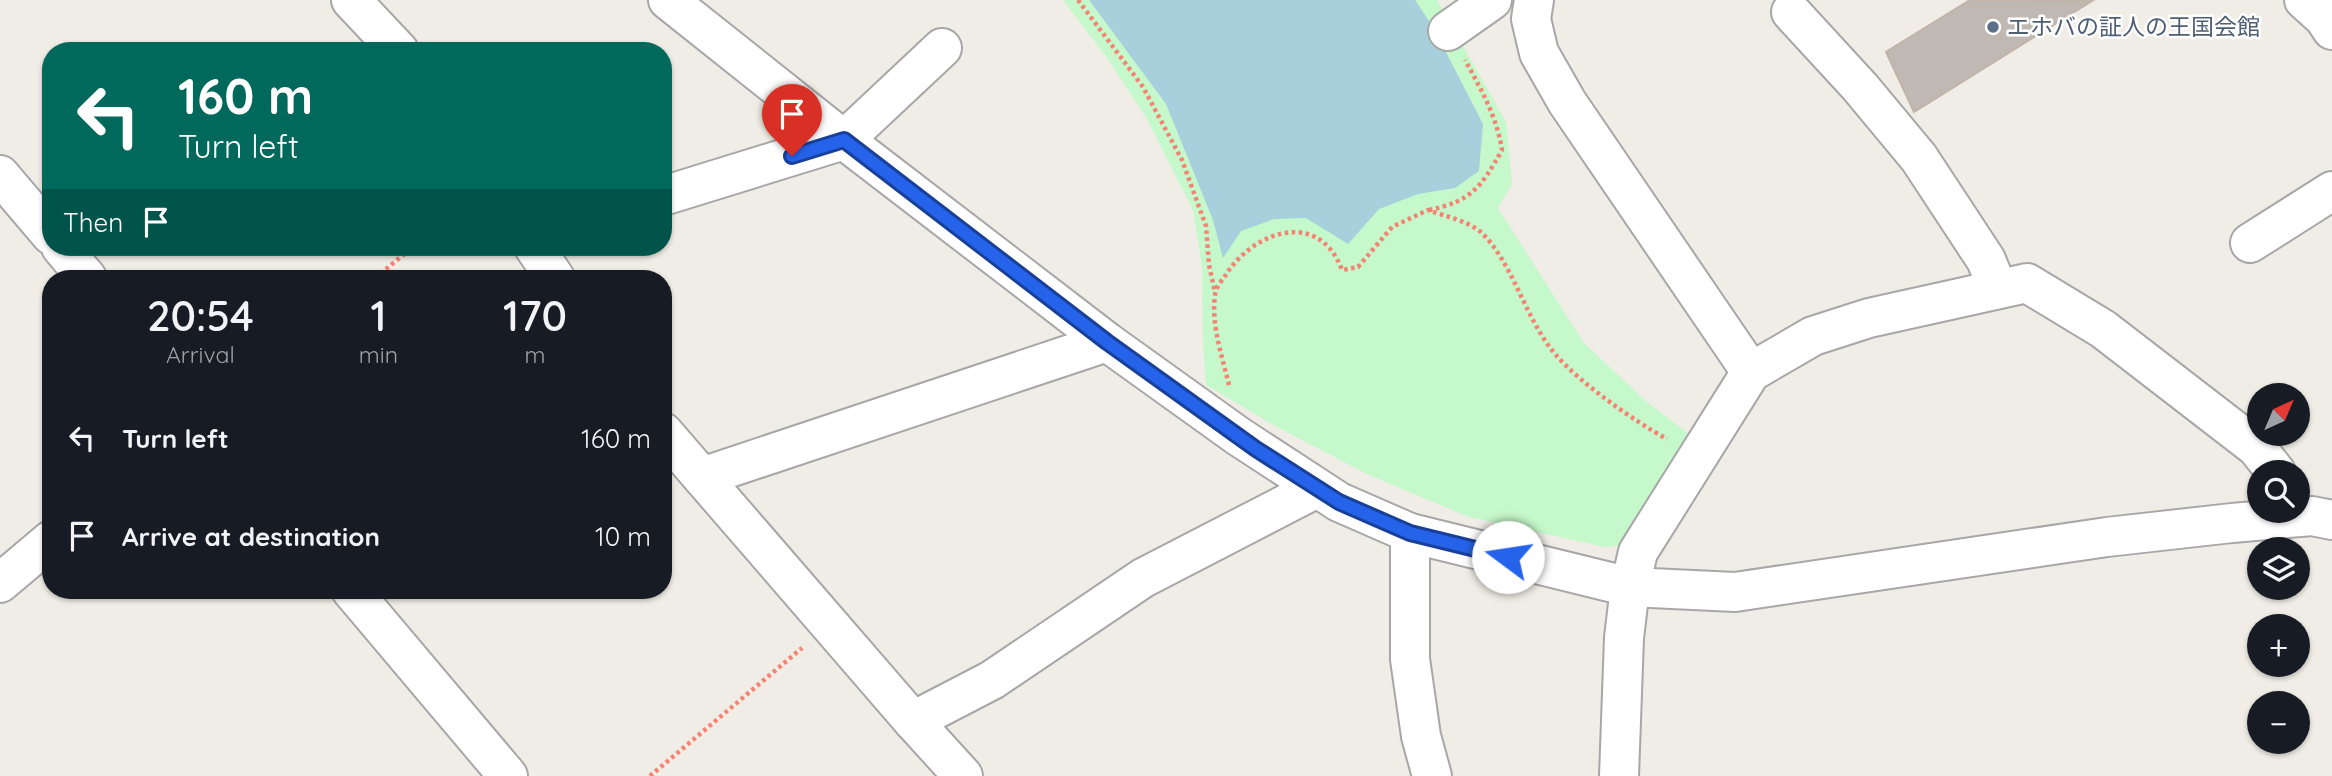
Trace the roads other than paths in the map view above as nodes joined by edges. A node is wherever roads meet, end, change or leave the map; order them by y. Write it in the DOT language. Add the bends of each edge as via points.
graph roads {
  1 [pos="351,0"];
  2 [pos="1492,0"];
  3 [pos="1534,0"];
  4 [pos="2304,0"];
  5 [pos="681,3"];
  6 [pos="1790,12"];
  7 [pos="2332,30"];
  8 [pos="1448,31"];
  9 [pos="391,42"];
  10 [pos="942,48"];
  11 [pos="844,140"];
  12 [pos="0,175"];
  13 [pos="2332,191"];
  14 [pos="672,194"];
  15 [pos="42,224"];
  16 [pos="2250,243"];
  17 [pos="69,256"];
  18 [pos="80,270"];
  19 [pos="1998,289"];
  20 [pos="1107,342"];
  21 [pos="1751,372"];
  22 [pos="672,442"];
  23 [pos="2266,460"];
  24 [pos="702,477"];
  25 [pos="1317,488"];
  26 [pos="2314,512"];
  27 [pos="1410,533"];
  28 [pos="42,548"];
  29 [pos="0,583"];
  30 [pos="1630,587"];
  31 [pos="359,599"];
  32 [pos="913,722"];
  33 [pos="508,776"];
  34 [pos="963,776"];
  35 [pos="1432,776"];
  36 [pos="1619,776"];
  1 -- 9 [label="street"];
  2 -- 8 [label="street"];
  3 -- 21 [label="street" via="1531,19 1539,53 1567,102"];
  4 -- 7 [label="street"];
  5 -- 11 [label="street"];
  6 -- 19 [label="street" via="1919,158 1986,260"];
  10 -- 11 [label="street"];
  11 -- 14 [label="street"];
  11 -- 20 [label="street"];
  12 -- 15 [label="street"];
  13 -- 16 [label="street"];
  17 -- 18 [label="street"];
  19 -- 21 [label="street" via="1869,318 1813,336"];
  19 -- 23 [label="street" via="2027,283 2103,329 2256,447"];
  20 -- 24 [label="street"];
  20 -- 25 [label="street"];
  21 -- 30 [label="street" via="1638,552"];
  22 -- 24 [label="street"];
  24 -- 32 [label="street"];
  25 -- 27 [label="street"];
  25 -- 32 [label="street" via="1143,578 992,680"];
  26 -- 30 [label="street" via="2107,537 1735,592"];
  27 -- 30 [label="street"];
  27 -- 35 [label="street" via="1410,659"];
  28 -- 29 [label="street"];
  30 -- 36 [label="street"];
  31 -- 33 [label="street"];
  32 -- 34 [label="street"];
}
